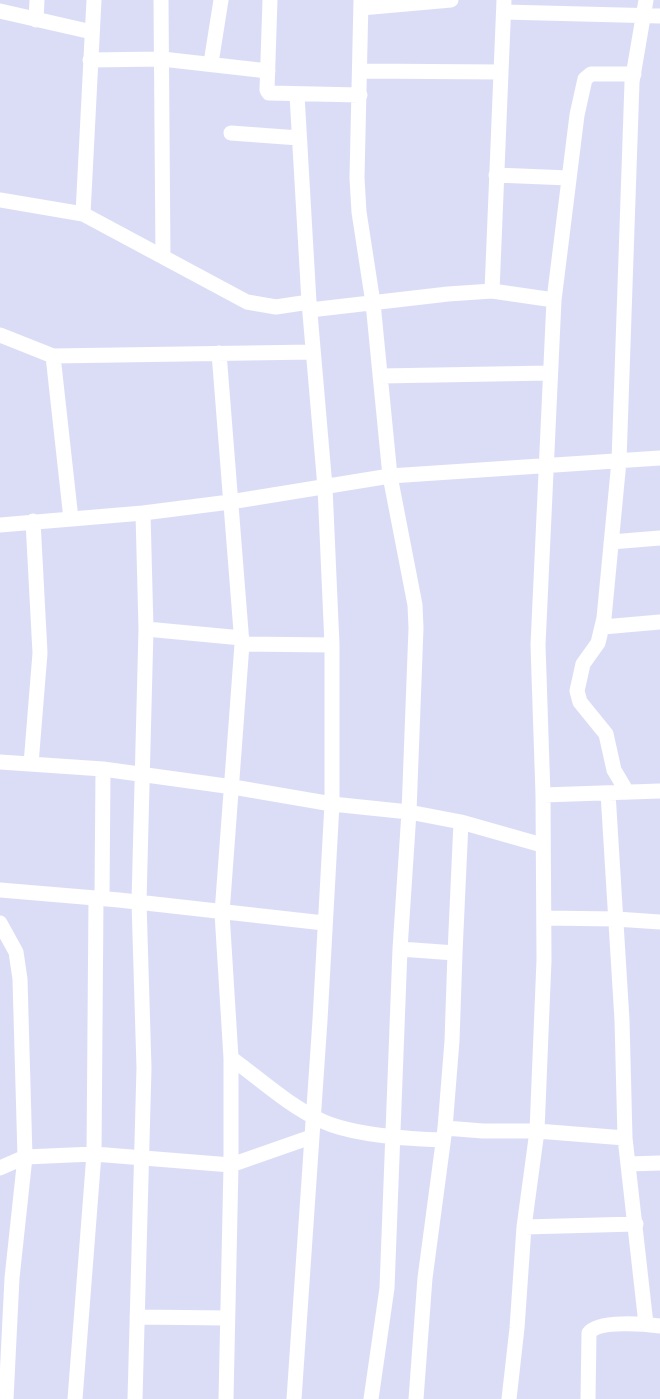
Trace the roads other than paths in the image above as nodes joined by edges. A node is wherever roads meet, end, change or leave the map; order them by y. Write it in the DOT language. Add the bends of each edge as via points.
graph roads {
  1 [pos="37,0"];
  2 [pos="94,0"];
  3 [pos="161,0"];
  4 [pos="221,0"];
  5 [pos="270,0"];
  6 [pos="451,0"];
  7 [pos="361,4"];
  8 [pos="504,6"];
  9 [pos="650,10"];
  10 [pos="0,11"];
  11 [pos="36,20"];
  12 [pos="92,32"];
  13 [pos="162,59"];
  14 [pos="90,60"];
  15 [pos="211,63"];
  16 [pos="268,71"];
  17 [pos="361,71"];
  18 [pos="501,72"];
  19 [pos="634,74"];
  20 [pos="297,95"];
  21 [pos="360,95"];
  22 [pos="231,133"];
  23 [pos="300,138"];
  24 [pos="496,175"];
  25 [pos="568,178"];
  26 [pos="0,200"];
  27 [pos="83,214"];
  28 [pos="162,257"];
  29 [pos="492,291"];
  30 [pos="554,300"];
  31 [pos="373,303"];
  32 [pos="309,306"];
  33 [pos="0,335"];
  34 [pos="219,352"];
  35 [pos="313,352"];
  36 [pos="53,356"];
  37 [pos="550,373"];
  38 [pos="380,376"];
  39 [pos="660,458"];
  40 [pos="619,461"];
  41 [pos="545,466"];
  42 [pos="390,476"];
  43 [pos="325,487"];
  44 [pos="230,502"];
  45 [pos="143,514"];
  46 [pos="71,518"];
  47 [pos="33,522"];
  48 [pos="0,525"];
  49 [pos="660,538"];
  50 [pos="611,542"];
  51 [pos="660,622"];
  52 [pos="603,627"];
  53 [pos="146,629"];
  54 [pos="242,641"];
  55 [pos="332,645"];
  56 [pos="0,762"];
  57 [pos="31,764"];
  58 [pos="103,769"];
  59 [pos="142,775"];
  60 [pos="233,787"];
  61 [pos="627,792"];
  62 [pos="660,792"];
  63 [pos="608,793"];
  64 [pos="543,795"];
  65 [pos="332,804"];
  66 [pos="409,812"];
  67 [pos="461,822"];
  68 [pos="542,845"];
  69 [pos="0,890"];
  70 [pos="99,898"];
  71 [pos="139,902"];
  72 [pos="222,913"];
  73 [pos="544,918"];
  74 [pos="616,918"];
  75 [pos="660,922"];
  76 [pos="0,923"];
  77 [pos="324,923"];
  78 [pos="400,949"];
  79 [pos="455,953"];
  80 [pos="231,1058"];
  81 [pos="312,1116"];
  82 [pos="536,1131"];
  83 [pos="444,1134"];
  84 [pos="311,1137"];
  85 [pos="392,1137"];
  86 [pos="625,1138"];
  87 [pos="94,1154"];
  88 [pos="25,1157"];
  89 [pos="142,1159"];
  90 [pos="660,1163"];
  91 [pos="628,1164"];
  92 [pos="231,1165"];
  93 [pos="0,1168"];
  94 [pos="636,1224"];
  95 [pos="524,1227"];
  96 [pos="137,1317"];
  97 [pos="227,1318"];
  98 [pos="653,1325"];
  99 [pos="6,1399"];
  100 [pos="74,1399"];
  101 [pos="135,1399"];
  102 [pos="226,1399"];
  103 [pos="294,1399"];
  104 [pos="371,1399"];
  105 [pos="416,1399"];
  106 [pos="510,1399"];
  107 [pos="588,1399"];
  1 -- 11 [label="street"];
  2 -- 12 [label="street"];
  3 -- 13 [label="street"];
  4 -- 15 [label="street"];
  5 -- 16 [label="street"];
  6 -- 7 [label="street"];
  7 -- 17 [label="street"];
  8 -- 9 [label="street"];
  8 -- 18 [label="street"];
  9 -- 19 [label="street"];
  10 -- 11 [label="street"];
  11 -- 12 [label="street"];
  12 -- 14 [label="street"];
  13 -- 14 [label="street"];
  13 -- 15 [label="street"];
  13 -- 28 [label="street"];
  14 -- 27 [label="street"];
  15 -- 16 [label="street"];
  16 -- 20 [label="street" via="269,93"];
  17 -- 18 [label="street"];
  17 -- 21 [label="street"];
  18 -- 24 [label="street"];
  19 -- 25 [label="street" via="587,75 577,115"];
  19 -- 40 [label="street"];
  20 -- 21 [label="street"];
  20 -- 23 [label="street"];
  21 -- 31 [label="street" via="359,212"];
  22 -- 23 [label="street"];
  23 -- 32 [label="street"];
  24 -- 25 [label="street"];
  24 -- 29 [label="street"];
  25 -- 30 [label="street"];
  26 -- 27 [label="street"];
  27 -- 28 [label="street"];
  28 -- 32 [label="street" via="247,302 276,307"];
  29 -- 30 [label="street"];
  29 -- 31 [label="street"];
  30 -- 37 [label="street"];
  31 -- 32 [label="street"];
  31 -- 38 [label="street"];
  32 -- 35 [label="street"];
  33 -- 36 [label="street"];
  34 -- 35 [label="street"];
  34 -- 36 [label="street"];
  34 -- 44 [label="street"];
  35 -- 43 [label="street"];
  36 -- 46 [label="street"];
  37 -- 38 [label="street"];
  37 -- 41 [label="street"];
  38 -- 42 [label="street"];
  39 -- 40 [label="street"];
  40 -- 41 [label="street"];
  40 -- 50 [label="street"];
  41 -- 42 [label="street"];
  41 -- 64 [label="street" via="538,645"];
  42 -- 43 [label="street"];
  42 -- 66 [label="street" via="415,605"];
  43 -- 44 [label="street"];
  43 -- 55 [label="street"];
  44 -- 45 [label="street"];
  44 -- 54 [label="street"];
  45 -- 46 [label="street"];
  45 -- 53 [label="street"];
  46 -- 47 [label="street"];
  47 -- 48 [label="street"];
  47 -- 57 [label="street" via="40,653"];
  49 -- 50 [label="street"];
  50 -- 52 [label="street"];
  51 -- 52 [label="street"];
  52 -- 61 [label="street" via="598,643 583,664 576,691 580,702 606,734 614,770"];
  53 -- 54 [label="street"];
  53 -- 59 [label="street"];
  54 -- 55 [label="street"];
  54 -- 60 [label="street"];
  55 -- 65 [label="street"];
  56 -- 57 [label="street"];
  57 -- 58 [label="street"];
  58 -- 59 [label="street"];
  58 -- 70 [label="street"];
  59 -- 60 [label="street"];
  59 -- 71 [label="street"];
  60 -- 65 [label="street"];
  60 -- 72 [label="street"];
  61 -- 62 [label="street"];
  61 -- 63 [label="street"];
  63 -- 64 [label="street"];
  63 -- 74 [label="street"];
  64 -- 68 [label="street"];
  65 -- 66 [label="street"];
  65 -- 77 [label="street"];
  66 -- 67 [label="street"];
  66 -- 78 [label="street"];
  67 -- 68 [label="street"];
  67 -- 79 [label="street"];
  68 -- 73 [label="street"];
  69 -- 70 [label="street"];
  70 -- 71 [label="street"];
  70 -- 87 [label="street"];
  71 -- 72 [label="street"];
  71 -- 89 [label="street" via="144,1068"];
  72 -- 77 [label="street"];
  72 -- 80 [label="street"];
  73 -- 74 [label="street"];
  73 -- 82 [label="street"];
  74 -- 75 [label="street"];
  74 -- 86 [label="street"];
  76 -- 88 [label="street" via="16,952 20,979"];
  77 -- 81 [label="street"];
  78 -- 79 [label="street"];
  78 -- 85 [label="street"];
  79 -- 83 [label="street"];
  80 -- 81 [label="street"];
  80 -- 92 [label="street"];
  81 -- 84 [label="street"];
  81 -- 85 [label="street" via="340,1127"];
  82 -- 83 [label="street"];
  82 -- 86 [label="street"];
  82 -- 95 [label="street"];
  83 -- 85 [label="street"];
  83 -- 105 [label="street" via="425,1278"];
  84 -- 92 [label="street"];
  84 -- 103 [label="street"];
  85 -- 104 [label="street" via="386,1288"];
  86 -- 91 [label="street"];
  87 -- 88 [label="street"];
  87 -- 89 [label="street"];
  87 -- 100 [label="street"];
  88 -- 93 [label="street"];
  88 -- 99 [label="street" via="12,1278"];
  89 -- 92 [label="street"];
  89 -- 96 [label="street"];
  90 -- 91 [label="street"];
  91 -- 94 [label="street"];
  92 -- 97 [label="street"];
  94 -- 95 [label="street"];
  94 -- 98 [label="street"];
  95 -- 106 [label="street"];
  96 -- 97 [label="street"];
  96 -- 101 [label="street"];
  97 -- 102 [label="street"];
  98 -- 107 [label="street" via="601,1325 592,1328 589,1332"];
}
